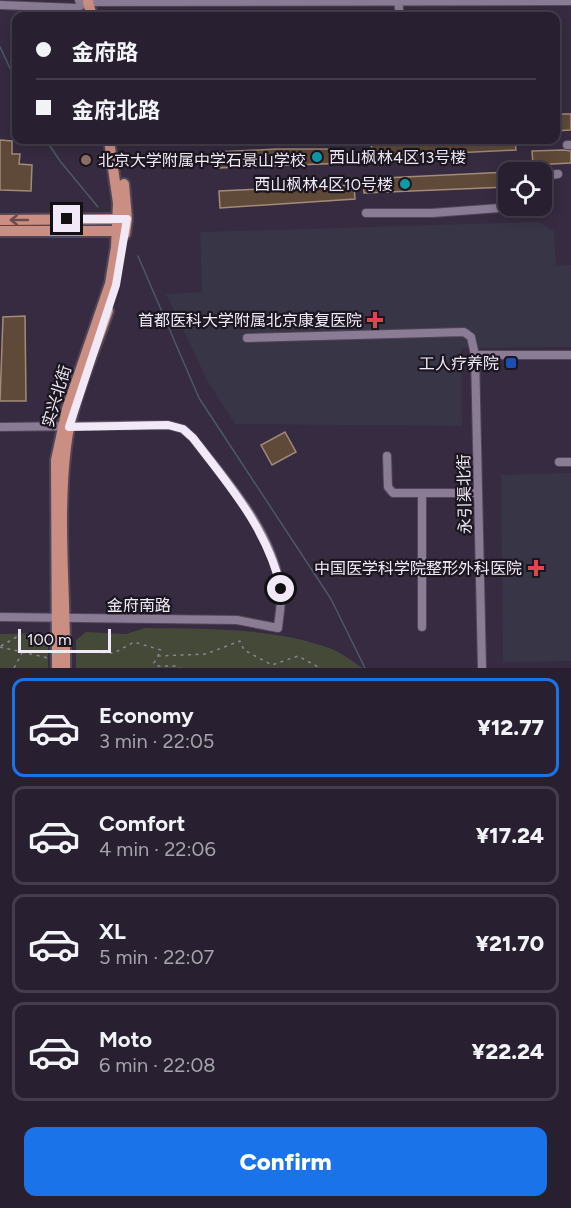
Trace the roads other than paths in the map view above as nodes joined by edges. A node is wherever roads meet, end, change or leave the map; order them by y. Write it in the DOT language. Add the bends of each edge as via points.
graph roads {
  1 [pos="444,0"];
  2 [pos="470,0"];
  3 [pos="85,1"];
  4 [pos="255,1"];
  5 [pos="398,1"];
  6 [pos="571,1"];
  7 [pos="0,5"];
  8 [pos="110,144"];
  9 [pos="116,144"];
  10 [pos="558,174"];
  11 [pos="552,175"];
  12 [pos="498,208"];
  13 [pos="366,213"];
  14 [pos="123,219"];
  15 [pos="0,220"];
  16 [pos="0,231"];
  17 [pos="122,231"];
  18 [pos="247,338"];
  19 [pos="475,355"];
  20 [pos="571,355"];
  21 [pos="0,427"];
  22 [pos="66,427"];
  23 [pos="387,456"];
  24 [pos="559,462"];
  25 [pos="571,462"];
  26 [pos="422,493"];
  27 [pos="477,493"];
  28 [pos="0,617"];
  29 [pos="61,618"];
  30 [pos="422,627"];
  31 [pos="60,666"];
  32 [pos="482,668"];
  1 -- 2 [label="street"];
  1 -- 5 [label="street"];
  2 -- 6 [label="street"];
  3 -- 4 [label="street"];
  3 -- 7 [label="street" via="76,8"];
  4 -- 5 [label="street"];
  8 -- 14 [label="main road, 实兴北街"];
  9 -- 14 [label="main road, 实兴北街"];
  10 -- 11 [label="street"];
  12 -- 13 [label="street"];
  14 -- 15 [label="main road, one-way"];
  14 -- 17 [label="main road, 实兴北街"];
  16 -- 17 [label="main road"];
  17 -- 22 [label="main road, 实兴北街" via="110,284"];
  18 -- 19 [label="street" via="464,332 471,337"];
  19 -- 20 [label="street"];
  19 -- 27 [label="street, 永引渠北街"];
  21 -- 22 [label="street"];
  22 -- 29 [label="main road, 实兴北街" via="55,478"];
  22 -- 29 [label="street, 金府南路" via="168,425 183,429 246,507 275,560 281,589 278,628 237,620"];
  23 -- 26 [label="street" via="390,490 398,494"];
  24 -- 25 [label="street"];
  26 -- 27 [label="street"];
  26 -- 30 [label="street"];
  27 -- 32 [label="street, 永引渠北街"];
  28 -- 29 [label="street, 金府南路"];
  29 -- 31 [label="main road, 实兴北街"];
}
